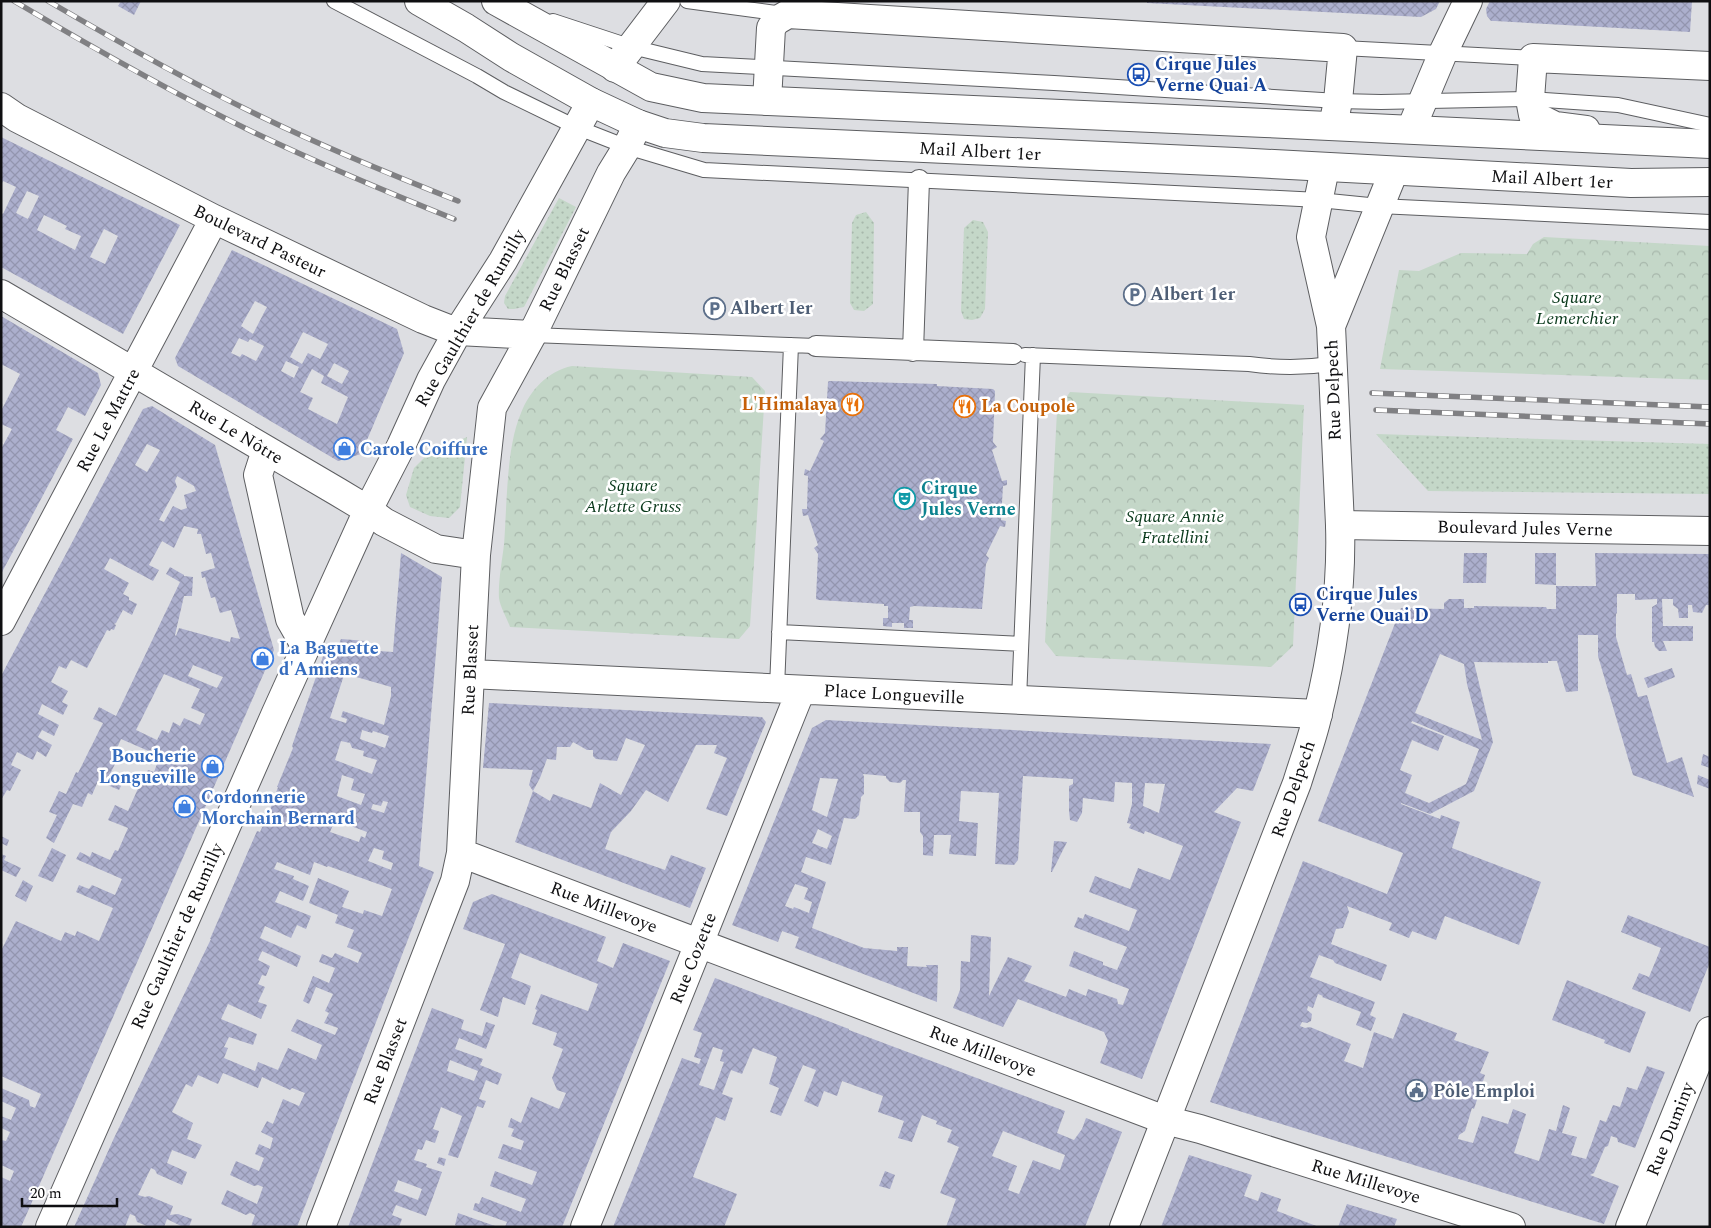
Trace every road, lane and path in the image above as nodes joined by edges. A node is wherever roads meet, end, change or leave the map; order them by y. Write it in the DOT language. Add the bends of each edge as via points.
graph roads {
  1 [pos="334,1"];
  2 [pos="419,1"];
  3 [pos="666,1"];
  4 [pos="687,1"];
  5 [pos="1468,1"];
  6 [pos="511,6"];
  7 [pos="788,14"];
  8 [pos="1343,48"];
  9 [pos="1443,53"];
  10 [pos="624,58"];
  11 [pos="1533,58"];
  12 [pos="769,66"];
  13 [pos="1710,66"];
  14 [pos="651,87"];
  15 [pos="1530,99"];
  16 [pos="767,101"];
  17 [pos="1424,101"];
  18 [pos="590,102"];
  19 [pos="1,107"];
  20 [pos="1335,113"];
  21 [pos="576,127"];
  22 [pos="1411,130"];
  23 [pos="632,136"];
  24 [pos="1709,138"];
  25 [pos="1325,168"];
  26 [pos="1394,171"];
  27 [pos="919,180"];
  28 [pos="1710,182"];
  29 [pos="1319,200"];
  30 [pos="1379,206"];
  31 [pos="214,219"];
  32 [pos="1710,222"];
  33 [pos="1,294"];
  34 [pos="1331,326"];
  35 [pos="458,331"];
  36 [pos="532,335"];
  37 [pos="792,345"];
  38 [pos="816,346"];
  39 [pos="913,350"];
  40 [pos="1013,354"];
  41 [pos="1033,355"];
  42 [pos="1331,364"];
  43 [pos="134,371"];
  44 [pos="266,450"];
  45 [pos="368,510"];
  46 [pos="1340,524"];
  47 [pos="1710,531"];
  48 [pos="476,555"];
  49 [pos="1,621"];
  50 [pos="780,632"];
  51 [pos="1021,644"];
  52 [pos="306,647"];
  53 [pos="470,674"];
  54 [pos="789,689"];
  55 [pos="1019,700"];
  56 [pos="1318,714"];
  57 [pos="461,854"];
  58 [pos="699,943"];
  59 [pos="1710,1030"];
  60 [pos="1165,1120"];
  61 [pos="50,1227"];
  62 [pos="321,1227"];
  63 [pos="585,1227"];
  64 [pos="1124,1227"];
  65 [pos="1511,1227"];
  66 [pos="1630,1227"];
  1 -- 21 [label="lane"];
  2 -- 18 [label="street, Mail Albert 1er"];
  3 -- 10 [label="street, Rue Gaulthier de Rumilly"];
  4 -- 7 [label="lane"];
  5 -- 9 [label="street"];
  6 -- 10 [label="street"];
  7 -- 8 [label="street"];
  7 -- 12 [label="street" via="771,28"];
  8 -- 9 [label="lane"];
  8 -- 20 [label="street"];
  9 -- 11 [label="lane"];
  9 -- 17 [label="street"];
  10 -- 12 [label="lane"];
  10 -- 14 [label="street"];
  10 -- 18 [label="street, Rue Gaulthier de Rumilly"];
  11 -- 13 [label="street"];
  11 -- 15 [label="street"];
  12 -- 16 [label="street"];
  12 -- 20 [label="lane"];
  14 -- 16 [label="street" via="703,98"];
  14 -- 23 [label="street, Rue Blasset"];
  15 -- 17 [label="lane"];
  15 -- 24 [label="street" via="1533,115 1555,126"];
  16 -- 20 [label="street"];
  17 -- 20 [label="lane"];
  17 -- 22 [label="street"];
  18 -- 21 [label="street, Rue Gaulthier de Rumilly"];
  18 -- 23 [label="street, Mail Albert 1er"];
  19 -- 31 [label="street, Boulevard Pasteur"];
  20 -- 22 [label="street"];
  20 -- 25 [label="street"];
  21 -- 23 [label="lane"];
  21 -- 35 [label="street, Rue Gaulthier de Rumilly" via="503,261"];
  22 -- 24 [label="street"];
  22 -- 26 [label="street"];
  23 -- 25 [label="street, Mail Albert 1er" via="665,133 703,138"];
  23 -- 27 [label="lane" via="704,170"];
  23 -- 36 [label="street, Rue Blasset" via="607,180"];
  25 -- 26 [label="street, Mail Albert 1er"];
  25 -- 29 [label="street, Rue Delpech"];
  26 -- 28 [label="street, Mail Albert 1er" via="1631,183"];
  26 -- 30 [label="street, Rue Delpech"];
  27 -- 29 [label="lane"];
  27 -- 39 [label="street"];
  29 -- 30 [label="lane"];
  29 -- 34 [label="street, Rue Delpech" via="1311,237"];
  30 -- 32 [label="lane"];
  30 -- 34 [label="street, Rue Delpech"];
  31 -- 35 [label="street, Boulevard Pasteur" via="423,319"];
  31 -- 43 [label="street, Rue Le Mattre"];
  33 -- 43 [label="street, Rue Le Nôtre"];
  34 -- 42 [label="street, Rue Delpech"];
  35 -- 36 [label="street, Boulevard Pasteur"];
  35 -- 45 [label="street, Rue Gaulthier de Rumilly"];
  36 -- 37 [label="lane"];
  36 -- 48 [label="street, Rue Blasset" via="492,408"];
  37 -- 38 [label="lane"];
  37 -- 50 [label="lane"];
  38 -- 39 [label="street"];
  39 -- 40 [label="street"];
  40 -- 41 [label="lane"];
  41 -- 42 [label="lane" via="1305,368"];
  41 -- 51 [label="lane"];
  42 -- 46 [label="street, Rue Delpech"];
  43 -- 44 [label="street, Rue Le Nôtre"];
  43 -- 49 [label="street, Rue Le Mattre"];
  44 -- 45 [label="street, Rue Le Nôtre"];
  44 -- 52 [label="street" via="258,475 290,619"];
  45 -- 48 [label="street, Rue Le Nôtre" via="436,549"];
  45 -- 52 [label="street, Rue Gaulthier de Rumilly"];
  46 -- 47 [label="street, Boulevard Jules Verne"];
  46 -- 56 [label="street, Rue Delpech" via="1337,607"];
  48 -- 53 [label="street, Rue Blasset"];
  50 -- 51 [label="lane"];
  50 -- 54 [label="lane"];
  51 -- 55 [label="lane"];
  52 -- 61 [label="street, Rue Gaulthier de Rumilly"];
  53 -- 54 [label="street, Place Longueville"];
  53 -- 57 [label="street, Rue Blasset"];
  54 -- 55 [label="street, Place Longueville"];
  54 -- 58 [label="street, Rue Cozette"];
  55 -- 56 [label="street, Place Longueville"];
  56 -- 60 [label="street, Rue Delpech" via="1297,783"];
  57 -- 58 [label="street, Rue Millevoye"];
  57 -- 62 [label="street, Rue Blasset" via="455,881"];
  58 -- 60 [label="street, Rue Millevoye"];
  58 -- 63 [label="street, Rue Cozette"];
  59 -- 66 [label="street, Rue Duminy"];
  60 -- 64 [label="street, Rue Delpech"];
  60 -- 65 [label="street, Rue Millevoye"];
}
